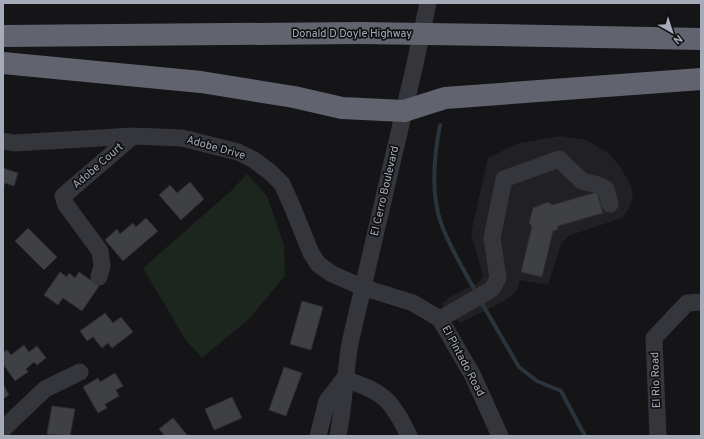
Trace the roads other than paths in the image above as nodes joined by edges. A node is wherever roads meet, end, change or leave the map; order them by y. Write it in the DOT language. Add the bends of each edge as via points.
graph roads {
  1 [pos="428,3"];
  2 [pos="3,36"];
  3 [pos="701,39"];
  4 [pos="3,62"];
  5 [pos="701,79"];
  6 [pos="404,112"];
  7 [pos="133,136"];
  8 [pos="3,141"];
  9 [pos="610,204"];
  10 [pos="98,277"];
  11 [pos="362,287"];
  12 [pos="701,302"];
  13 [pos="440,319"];
  14 [pos="80,372"];
  15 [pos="344,379"];
  16 [pos="3,429"];
  17 [pos="318,436"];
  18 [pos="338,436"];
  19 [pos="409,436"];
  20 [pos="500,436"];
  21 [pos="658,436"];
  1 -- 6 [label="street, El Cerro Boulevard"];
  2 -- 3 [label="highway, Donald D Doyle Highway, bridge" via="359,33"];
  4 -- 6 [label="highway" via="201,82 272,93 342,108"];
  5 -- 6 [label="highway" via="444,98"];
  6 -- 11 [label="street, El Cerro Boulevard"];
  7 -- 8 [label="street, Adobe Drive" via="14,144"];
  7 -- 10 [label="street, Adobe Court" via="63,196 66,205 100,251 102,266"];
  7 -- 11 [label="street, Adobe Drive" via="182,138 238,152 254,160 282,184 318,264 332,274"];
  9 -- 13 [label="street" via="606,189 582,181 559,159 504,179 492,238 498,278 492,288"];
  11 -- 13 [label="street, El Pintado Road" via="412,303"];
  11 -- 15 [label="street, El Cerro Boulevard"];
  12 -- 21 [label="street, El Rio Road" via="687,303 654,338"];
  13 -- 20 [label="street, El Pintado Road" via="473,376"];
  14 -- 16 [label="street" via="45,389"];
  15 -- 17 [label="street, El Cerro Boulevard" via="327,401"];
  15 -- 18 [label="street, El Cerro Boulevard" via="344,407"];
  15 -- 19 [label="street" via="368,386 386,398 399,415"];
}
